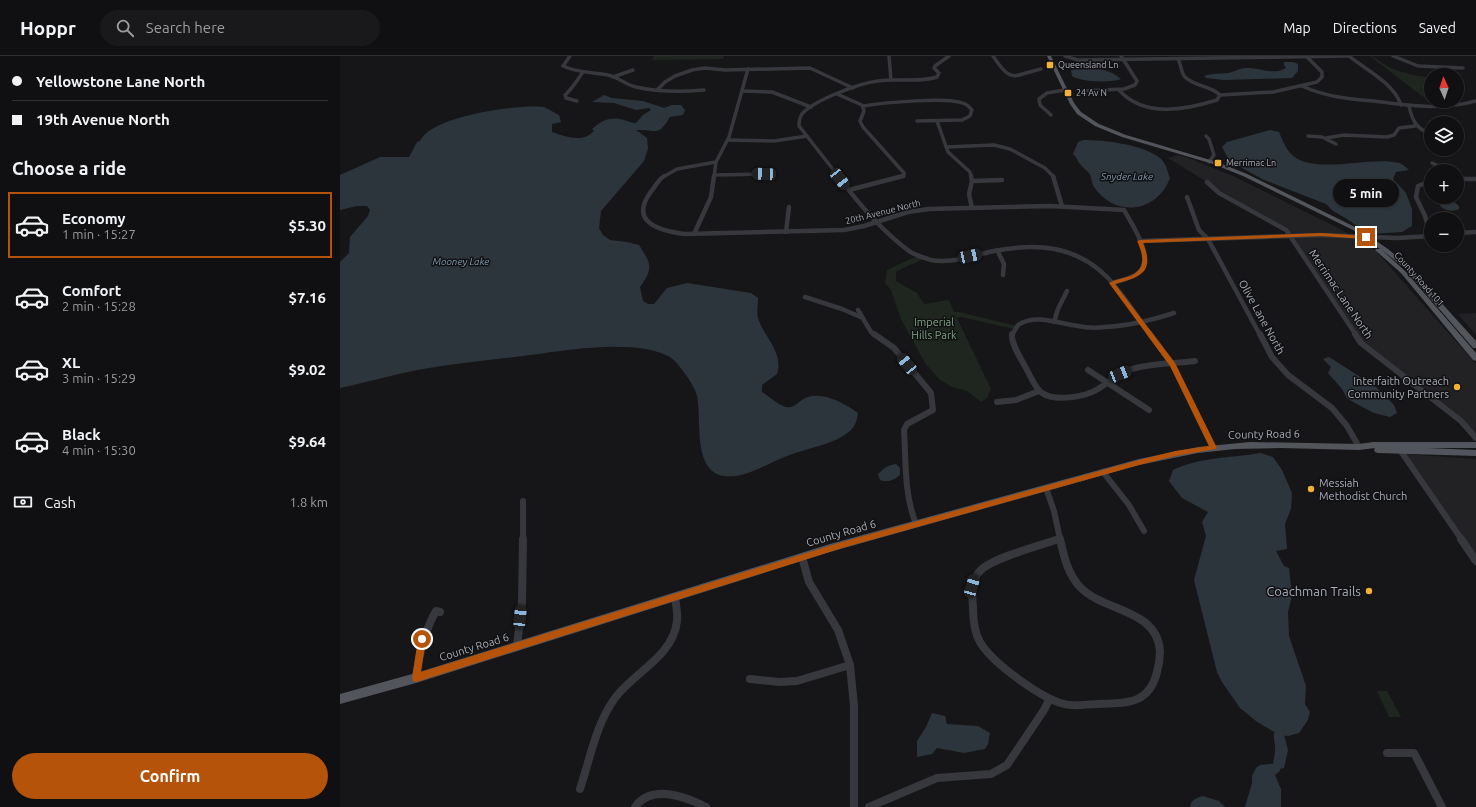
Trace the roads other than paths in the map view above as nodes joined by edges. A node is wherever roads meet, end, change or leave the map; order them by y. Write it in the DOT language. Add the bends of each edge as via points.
graph roads {
  1 [pos="570,56"];
  2 [pos="889,56"];
  3 [pos="949,56"];
  4 [pos="993,56"];
  5 [pos="1049,56"];
  6 [pos="1065,56"];
  7 [pos="1121,56"];
  8 [pos="1306,56"];
  9 [pos="1349,56"];
  10 [pos="1393,56"];
  11 [pos="1178,59"];
  12 [pos="1124,60"];
  13 [pos="1463,68"];
  14 [pos="748,69"];
  15 [pos="1041,69"];
  16 [pos="634,70"];
  17 [pos="583,72"];
  18 [pos="613,77"];
  19 [pos="891,80"];
  20 [pos="1302,86"];
  21 [pos="853,88"];
  22 [pos="658,89"];
  23 [pos="704,90"];
  24 [pos="1065,90"];
  25 [pos="1119,90"];
  26 [pos="742,91"];
  27 [pos="1080,91"];
  28 [pos="837,94"];
  29 [pos="1220,95"];
  30 [pos="577,101"];
  31 [pos="1476,101"];
  32 [pos="1401,105"];
  33 [pos="863,106"];
  34 [pos="1409,106"];
  35 [pos="811,107"];
  36 [pos="1051,115"];
  37 [pos="917,121"];
  38 [pos="937,121"];
  39 [pos="1415,126"];
  40 [pos="1424,132"];
  41 [pos="807,136"];
  42 [pos="1206,136"];
  43 [pos="1308,136"];
  44 [pos="1326,138"];
  45 [pos="728,140"];
  46 [pos="1336,144"];
  47 [pos="946,146"];
  48 [pos="716,162"];
  49 [pos="1209,162"];
  50 [pos="764,174"];
  51 [pos="715,175"];
  52 [pos="1464,179"];
  53 [pos="1476,179"];
  54 [pos="1002,180"];
  55 [pos="972,181"];
  56 [pos="1207,182"];
  57 [pos="1424,184"];
  58 [pos="849,190"];
  59 [pos="1187,197"];
  60 [pos="1062,206"];
  61 [pos="789,207"];
  62 [pos="972,208"];
  63 [pos="1424,213"];
  64 [pos="878,222"];
  65 [pos="786,232"];
  66 [pos="1476,232"];
  67 [pos="1464,233"];
  68 [pos="694,234"];
  69 [pos="1291,236"];
  70 [pos="1424,236"];
  71 [pos="1360,237"];
  72 [pos="1369,238"];
  73 [pos="1208,239"];
  74 [pos="1140,241"];
  75 [pos="997,250"];
  76 [pos="1003,275"];
  77 [pos="1112,283"];
  78 [pos="1067,291"];
  79 [pos="805,297"];
  80 [pos="858,310"];
  81 [pos="1174,313"];
  82 [pos="863,318"];
  83 [pos="1140,321"];
  84 [pos="1054,322"];
  85 [pos="1476,346"];
  86 [pos="1476,358"];
  87 [pos="1195,361"];
  88 [pos="1173,365"];
  89 [pos="1088,370"];
  90 [pos="1107,382"];
  91 [pos="1039,391"];
  92 [pos="997,402"];
  93 [pos="1149,410"];
  94 [pos="1476,438"];
  95 [pos="1476,445"];
  96 [pos="1359,446"];
  97 [pos="1213,448"];
  98 [pos="1399,448"];
  99 [pos="1476,453"];
  100 [pos="1103,472"];
  101 [pos="1046,488"];
  102 [pos="523,501"];
  103 [pos="916,524"];
  104 [pos="1144,532"];
  105 [pos="1060,539"];
  106 [pos="802,557"];
  107 [pos="1476,561"];
  108 [pos="675,597"];
  109 [pos="440,612"];
  110 [pos="517,646"];
  111 [pos="850,665"];
  112 [pos="416,678"];
  113 [pos="750,679"];
  114 [pos="340,699"];
  115 [pos="1049,700"];
  116 [pos="1387,753"];
  117 [pos="580,789"];
  118 [pos="637,804"];
  119 [pos="706,807"];
  120 [pos="854,807"];
  121 [pos="869,807"];
  122 [pos="1442,807"];
  1 -- 17 [label="street" via="563,65 569,70"];
  2 -- 19 [label="street"];
  3 -- 19 [label="street" via="935,66 939,73 937,77"];
  4 -- 15 [label="street" via="1011,76"];
  5 -- 24 [label="main road, County Road 101"];
  6 -- 12 [label="street" via="1078,60"];
  7 -- 12 [label="street"];
  8 -- 9 [label="street"];
  8 -- 11 [label="street"];
  8 -- 20 [label="street" via="1320,69 1322,75 1317,82"];
  9 -- 32 [label="street" via="1393,91 1400,98"];
  10 -- 13 [label="street" via="1419,67"];
  11 -- 12 [label="street"];
  11 -- 29 [label="street" via="1185,77"];
  12 -- 25 [label="street" via="1137,83 1133,87"];
  14 -- 21 [label="street" via="810,68"];
  14 -- 22 [label="street" via="696,69 675,76"];
  14 -- 26 [label="street"];
  16 -- 18 [label="street"];
  17 -- 18 [label="street"];
  17 -- 30 [label="street" via="575,86 565,95 566,98"];
  18 -- 22 [label="street" via="630,85"];
  19 -- 21 [label="street" via="875,81"];
  20 -- 29 [label="street" via="1268,93"];
  20 -- 32 [label="street" via="1342,100"];
  21 -- 28 [label="street"];
  22 -- 23 [label="street" via="683,92"];
  24 -- 36 [label="street" via="1047,93 1039,100"];
  24 -- 49 [label="main road, County Road 101" via="1079,113 1101,127"];
  25 -- 27 [label="street"];
  25 -- 29 [label="street" via="1130,101 1156,108 1192,106 1217,100"];
  26 -- 35 [label="street" via="772,92"];
  26 -- 45 [label="street"];
  28 -- 33 [label="street"];
  28 -- 35 [label="street"];
  31 -- 34 [label="street" via="1454,106"];
  32 -- 34 [label="street"];
  33 -- 38 [label="street" via="886,102 949,101 966,104 972,110 972,115 962,120"];
  33 -- 58 [label="street" via="860,121 863,127 905,174 900,178"];
  34 -- 39 [label="street"];
  35 -- 41 [label="street" via="801,115 799,122"];
  37 -- 38 [label="street"];
  38 -- 47 [label="street"];
  39 -- 40 [label="street"];
  39 -- 44 [label="street" via="1399,128 1394,135 1386,138 1353,135"];
  41 -- 45 [label="street" via="774,141"];
  41 -- 58 [label="street"];
  42 -- 49 [label="street" via="1214,155"];
  43 -- 44 [label="street"];
  44 -- 46 [label="street"];
  45 -- 48 [label="street"];
  47 -- 55 [label="street" via="970,172"];
  47 -- 60 [label="street" via="994,145 1010,149 1053,175"];
  48 -- 51 [label="street"];
  48 -- 68 [label="street, 20th Avenue North" via="671,172 656,183 644,202 645,217 653,226 667,232"];
  49 -- 71 [label="main road, County Road 101"];
  49 -- 72 [label="main road, County Road 101" via="1252,179 1342,222"];
  50 -- 51 [label="street"];
  51 -- 68 [label="street" via="711,197"];
  52 -- 53 [label="street"];
  54 -- 55 [label="street"];
  55 -- 62 [label="street" via="969,194"];
  56 -- 69 [label="street, Merrimac Lane North" via="1219,193 1286,230"];
  57 -- 63 [label="street" via="1418,186 1415,192"];
  58 -- 64 [label="street"];
  59 -- 73 [label="street, Olive Lane North" via="1199,230"];
  60 -- 62 [label="street, 20th Avenue North"];
  60 -- 74 [label="street, 20th Avenue North" via="1124,210"];
  61 -- 65 [label="street"];
  62 -- 64 [label="street, 20th Avenue North" via="919,210"];
  64 -- 65 [label="street, 20th Avenue North" via="844,230"];
  64 -- 75 [label="street" via="905,249 924,258 949,260"];
  65 -- 68 [label="street, 20th Avenue North"];
  66 -- 67 [label="street"];
  69 -- 71 [label="street"];
  69 -- 73 [label="street"];
  69 -- 94 [label="street, Merrimac Lane North" via="1361,343 1461,421"];
  70 -- 72 [label="street"];
  71 -- 72 [label="street"];
  71 -- 86 [label="main road, County Road 101" via="1386,256 1402,272"];
  72 -- 85 [label="main road, County Road 101" via="1405,266"];
  73 -- 74 [label="street"];
  73 -- 96 [label="street, Olive Lane North" via="1272,357 1288,375 1332,408"];
  74 -- 77 [label="street" via="1146,255 1142,270 1132,278"];
  75 -- 76 [label="street" via="1004,264"];
  75 -- 77 [label="street" via="1032,246 1058,249 1087,260 1102,271"];
  77 -- 83 [label="street"];
  78 -- 84 [label="street"];
  79 -- 82 [label="street" via="842,308"];
  80 -- 82 [label="street"];
  81 -- 83 [label="street"];
  82 -- 103 [label="street" via="871,332 894,348 931,392 933,410 907,424 904,430 911,514"];
  83 -- 84 [label="street" via="1094,328"];
  83 -- 88 [label="street"];
  84 -- 91 [label="street" via="1033,320 1021,323 1012,333 1013,342"];
  87 -- 88 [label="street"];
  88 -- 90 [label="street" via="1133,369"];
  88 -- 97 [label="street"];
  89 -- 90 [label="street"];
  90 -- 91 [label="street" via="1097,390 1078,396 1049,397"];
  90 -- 93 [label="street"];
  91 -- 92 [label="street" via="1016,400"];
  95 -- 98 [label="main road, County Road 6"];
  96 -- 97 [label="main road, County Road 6" via="1247,445"];
  96 -- 98 [label="main road, County Road 6" via="1369,449"];
  97 -- 100 [label="main road, County Road 6" via="1175,454"];
  98 -- 99 [label="main road, County Road 6"];
  98 -- 107 [label="street"];
  100 -- 101 [label="main road, County Road 6"];
  100 -- 104 [label="street" via="1129,505"];
  101 -- 103 [label="main road, County Road 6"];
  101 -- 105 [label="street" via="1054,506"];
  102 -- 110 [label="street" via="522,602"];
  103 -- 106 [label="main road, County Road 6"];
  105 -- 115 [label="street" via="986,565 974,578 972,586 978,640 984,649"];
  105 -- 115 [label="street" via="1066,564 1075,582 1090,596 1131,612 1145,622 1158,640 1161,660 1152,689 1136,700 1066,705"];
  106 -- 108 [label="main road, County Road 6"];
  106 -- 111 [label="street" via="810,582 838,630"];
  108 -- 110 [label="main road, County Road 6"];
  108 -- 117 [label="street" via="677,623 670,643 664,652 626,684 615,698 607,712"];
  109 -- 112 [label="street" via="436,612 422,639"];
  110 -- 112 [label="main road, County Road 6"];
  111 -- 113 [label="street" via="797,681"];
  111 -- 120 [label="street" via="854,706"];
  112 -- 114 [label="main road, County Road 6"];
  115 -- 121 [label="street" via="1012,757 999,770 991,774 937,778"];
  116 -- 122 [label="street" via="1414,753"];
  118 -- 119 [label="street" via="651,796 680,795"];
}
